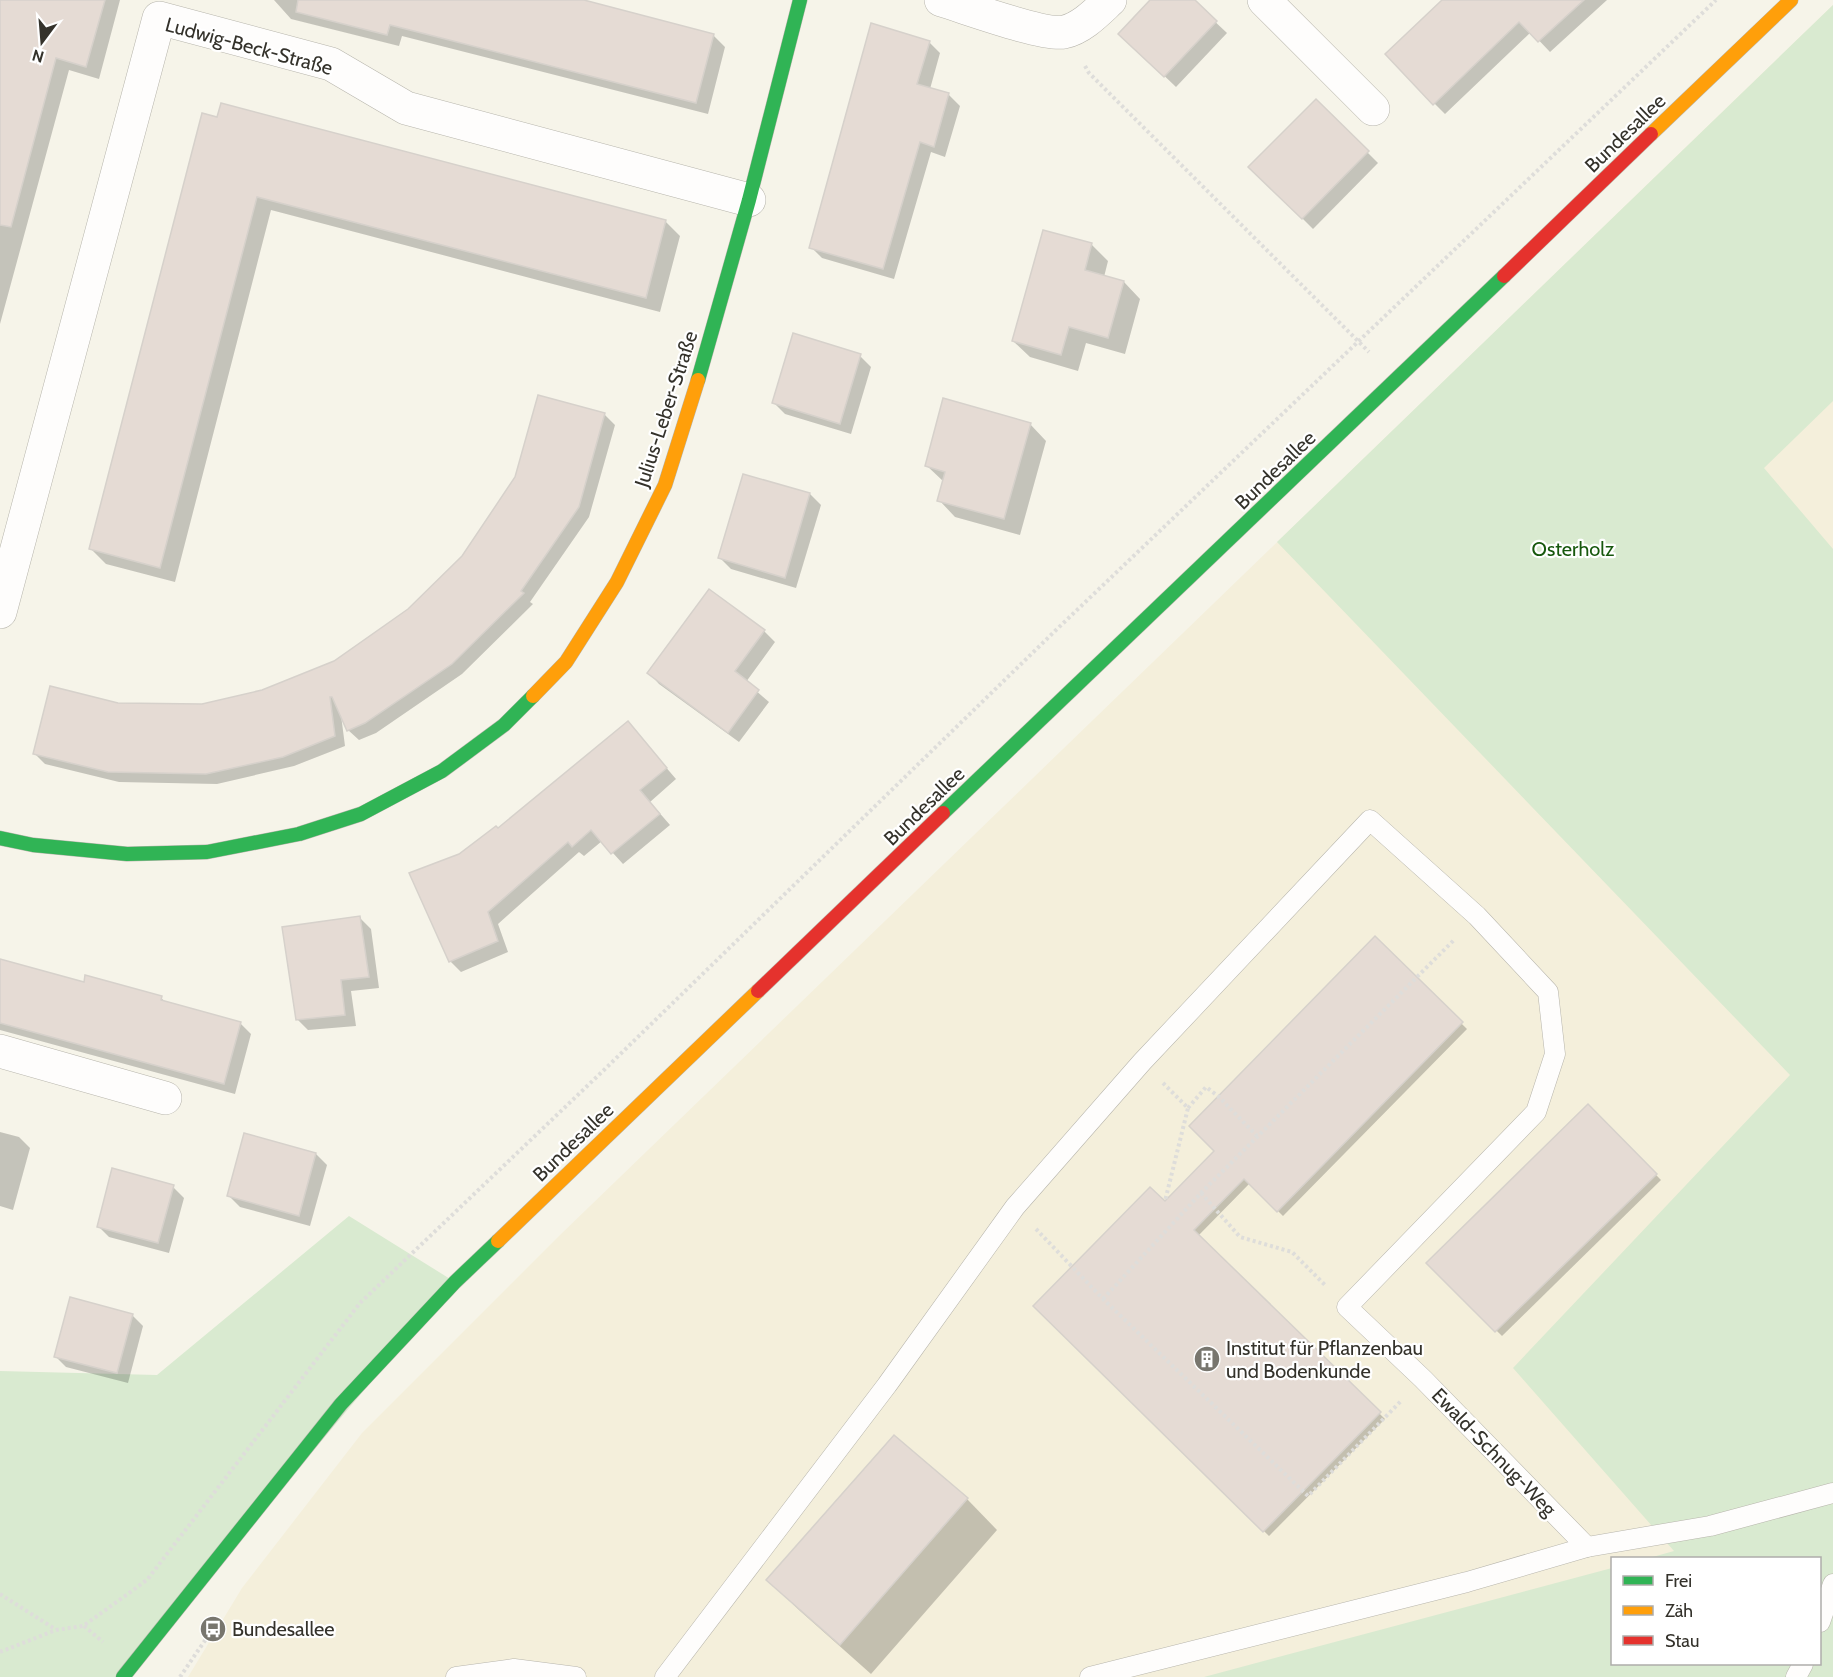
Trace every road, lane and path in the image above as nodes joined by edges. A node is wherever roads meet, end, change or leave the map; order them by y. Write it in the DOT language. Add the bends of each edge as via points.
graph roads {
  1 [pos="800,0"];
  2 [pos="941,0"];
  3 [pos="1110,0"];
  4 [pos="1264,0"];
  5 [pos="1716,0"];
  6 [pos="1791,0"];
  7 [pos="162,9"];
  8 [pos="1064,32"];
  9 [pos="1373,109"];
  10 [pos="749,200"];
  11 [pos="1360,342"];
  12 [pos="1396,381"];
  13 [pos="0,612"];
  14 [pos="0,838"];
  15 [pos="1477,916"];
  16 [pos="0,1051"];
  17 [pos="1142,1062"];
  18 [pos="165,1098"];
  19 [pos="1188,1108"];
  20 [pos="1257,1136"];
  21 [pos="1201,1193"];
  22 [pos="1165,1201"];
  23 [pos="1015,1207"];
  24 [pos="1102,1299"];
  25 [pos="1347,1307"];
  26 [pos="1423,1379"];
  27 [pos="1833,1493"];
  28 [pos="1587,1547"];
  29 [pos="1833,1584"];
  30 [pos="0,1594"];
  31 [pos="1821,1619"];
  32 [pos="213,1629"];
  33 [pos="56,1630"];
  34 [pos="0,1652"];
  35 [pos="123,1677"];
  36 [pos="180,1677"];
  37 [pos="456,1677"];
  38 [pos="576,1677"];
  39 [pos="665,1677"];
  40 [pos="1090,1677"];
  1 -- 10 [label="main road, Julius-Leber-Straße"];
  2 -- 8 [label="street" via="1032,28"];
  3 -- 8 [label="street" via="1090,19"];
  4 -- 9 [label="street"];
  5 -- 11 [label="path"];
  6 -- 12 [label="main road, Bundesallee"];
  7 -- 10 [label="street, Ludwig-Beck-Straße" via="331,64 406,108"];
  7 -- 13 [label="street, Ludwig-Beck-Straße"];
  8 -- 11 [label="path" via="1089,73"];
  10 -- 14 [label="main road, Julius-Leber-Straße" via="665,485 617,582 566,662 504,725 442,771 371,809 299,834 207,852 127,854"];
  11 -- 12 [label="path"];
  11 -- 33 [label="path" via="360,1303 147,1580 84,1626"];
  12 -- 35 [label="main road, Bundesallee" via="455,1282 342,1404"];
  15 -- 17 [label="lane" via="1370,820"];
  15 -- 20 [label="path"];
  15 -- 25 [label="lane" via="1548,992 1555,1054 1536,1112"];
  16 -- 18 [label="street"];
  17 -- 19 [label="path"];
  17 -- 23 [label="lane"];
  19 -- 20 [label="path" via="1206,1088"];
  19 -- 22 [label="path"];
  20 -- 21 [label="path"];
  21 -- 24 [label="path"];
  21 -- 25 [label="path" via="1240,1237 1292,1252"];
  23 -- 24 [label="path"];
  23 -- 39 [label="lane" via="887,1385"];
  24 -- 26 [label="path" via="1308,1496"];
  25 -- 26 [label="lane, Ewald-Schnug-Weg"];
  26 -- 28 [label="lane, Ewald-Schnug-Weg"];
  27 -- 28 [label="lane" via="1710,1526"];
  28 -- 40 [label="lane" via="1467,1582"];
  29 -- 31 [label="lane"];
  30 -- 33 [label="path"];
  32 -- 36 [label="path"];
  33 -- 34 [label="path"];
  37 -- 38 [label="lane" via="514,1669"];
}
